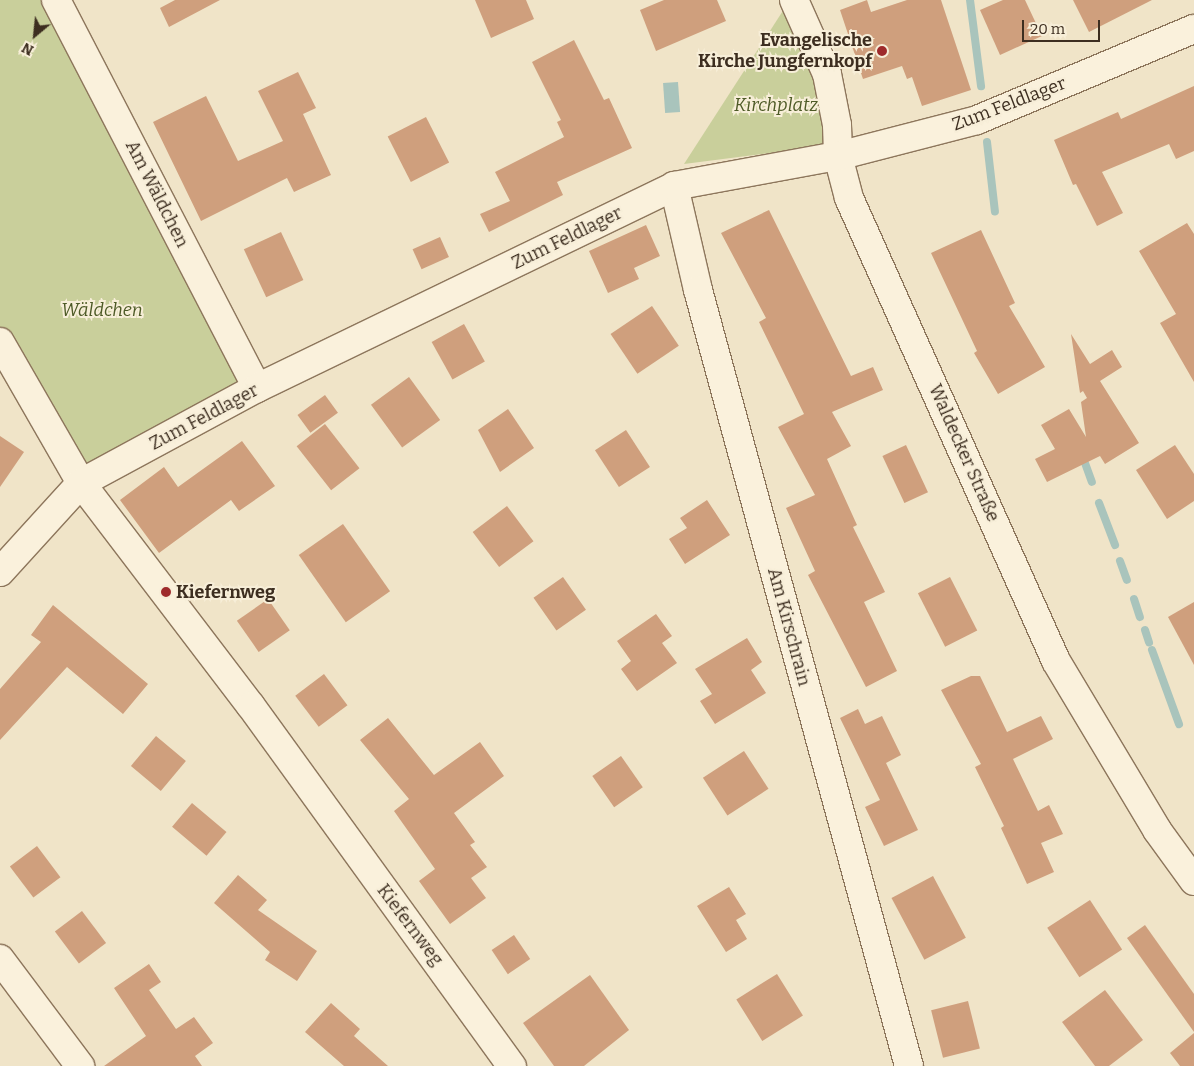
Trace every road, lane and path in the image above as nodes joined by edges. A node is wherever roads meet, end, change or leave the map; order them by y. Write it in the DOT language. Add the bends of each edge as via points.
graph roads {
  1 [pos="56,0"];
  2 [pos="794,0"];
  3 [pos="1194,29"];
  4 [pos="838,156"];
  5 [pos="674,186"];
  6 [pos="0,342"];
  7 [pos="257,388"];
  8 [pos="81,483"];
  9 [pos="0,572"];
  10 [pos="1194,880"];
  11 [pos="0,958"];
  12 [pos="80,1066"];
  13 [pos="512,1066"];
  14 [pos="909,1066"];
  1 -- 7 [label="street, Am Wäldchen"];
  2 -- 4 [label="street, Waldecker Straße" via="827,74 837,125"];
  3 -- 4 [label="street, Zum Feldlager" via="977,120"];
  4 -- 5 [label="street, Zum Feldlager"];
  4 -- 10 [label="street, Waldecker Straße" via="850,198 1056,661 1157,830"];
  5 -- 7 [label="street, Zum Feldlager"];
  5 -- 14 [label="street, Am Kirschrain" via="698,290"];
  6 -- 8 [label="street, Kiefernweg"];
  7 -- 8 [label="street, Zum Feldlager"];
  8 -- 9 [label="street, Zum Feldlager"];
  8 -- 13 [label="street, Kiefernweg" via="251,706"];
  11 -- 12 [label="street"];
}
